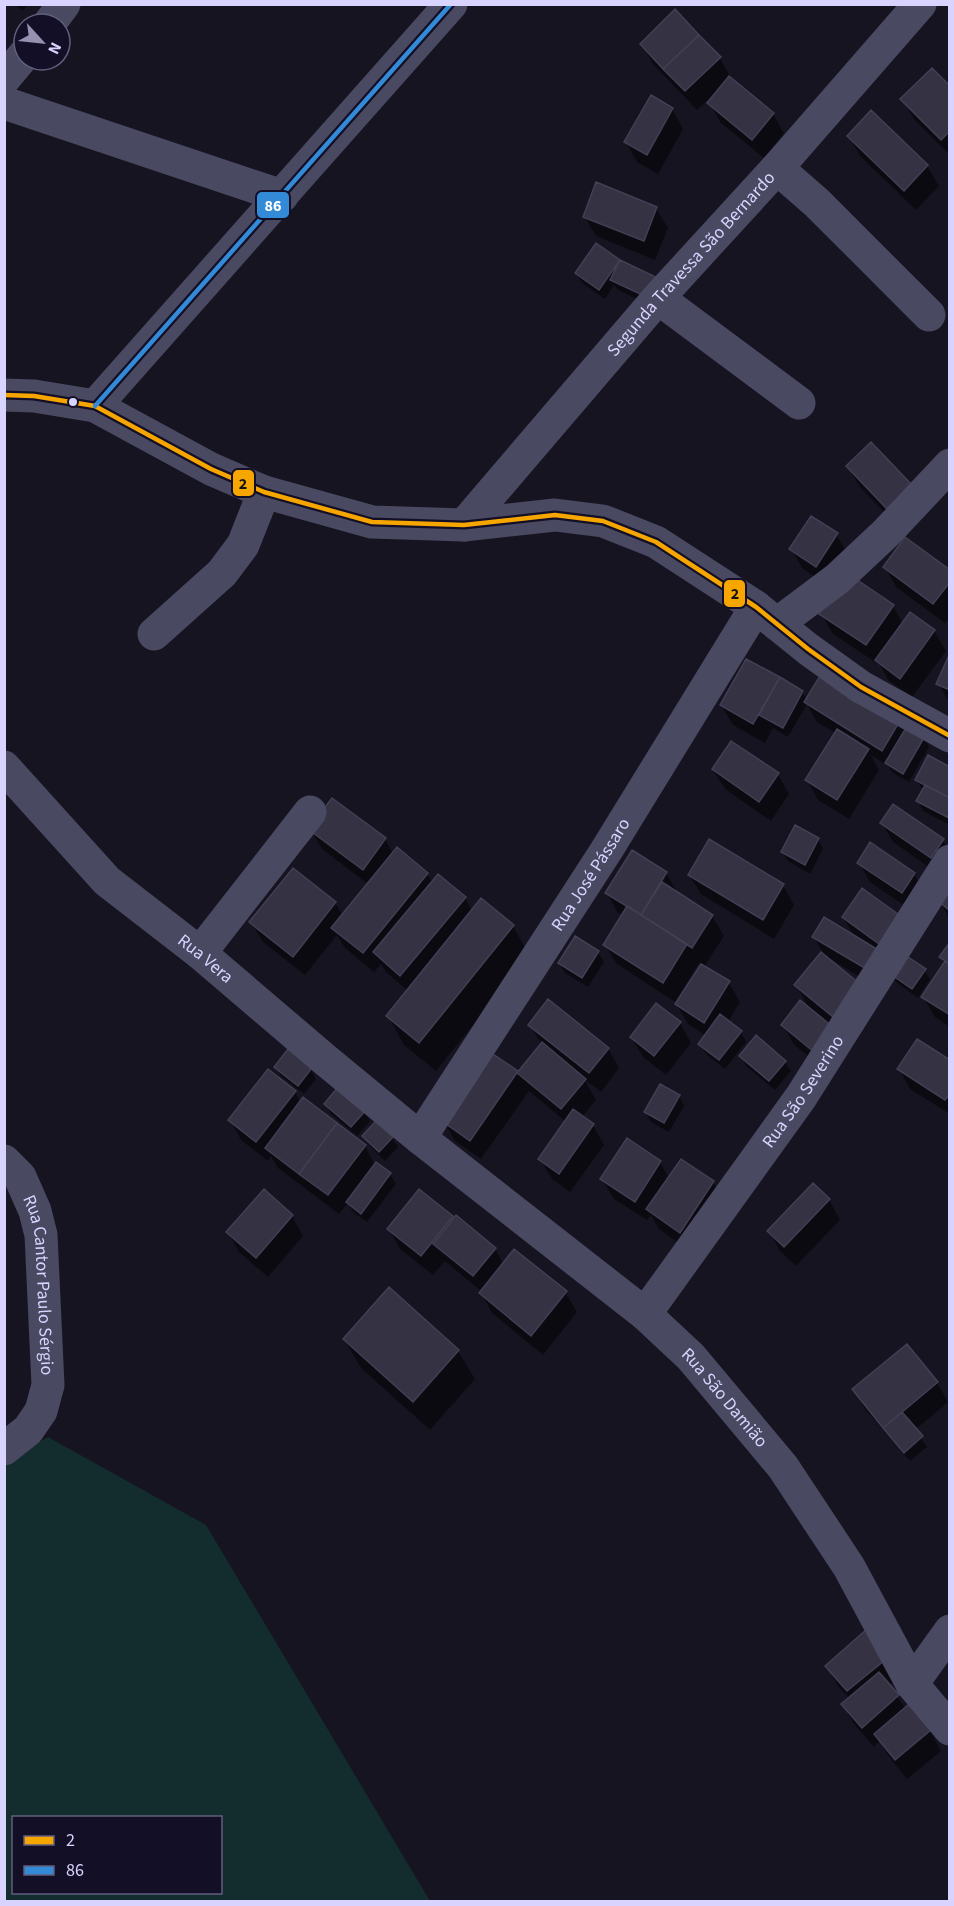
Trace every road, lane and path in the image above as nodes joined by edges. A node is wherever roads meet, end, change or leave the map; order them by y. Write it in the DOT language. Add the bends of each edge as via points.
graph roads {
  1 [pos="451,4"];
  2 [pos="920,4"];
  3 [pos="4,103"];
  4 [pos="777,168"];
  5 [pos="282,196"];
  6 [pos="658,298"];
  7 [pos="929,315"];
  8 [pos="4,395"];
  9 [pos="799,403"];
  10 [pos="95,406"];
  11 [pos="950,465"];
  12 [pos="264,492"];
  13 [pos="464,525"];
  14 [pos="767,615"];
  15 [pos="154,634"];
  16 [pos="950,736"];
  17 [pos="4,766"];
  18 [pos="310,812"];
  19 [pos="950,861"];
  20 [pos="200,953"];
  21 [pos="420,1138"];
  22 [pos="10,1174"];
  23 [pos="645,1314"];
  24 [pos="4,1449"];
  25 [pos="950,1631"];
  26 [pos="912,1684"];
  27 [pos="950,1729"];
  1 -- 5 [label="street"];
  2 -- 4 [label="street, Segunda Travessa São Bernardo"];
  3 -- 5 [label="street"];
  4 -- 6 [label="street, Segunda Travessa São Bernardo"];
  4 -- 7 [label="street"];
  5 -- 10 [label="street"];
  6 -- 9 [label="street"];
  6 -- 13 [label="street, Segunda Travessa São Bernardo"];
  8 -- 10 [label="street"];
  10 -- 12 [label="street" via="211,469"];
  11 -- 14 [label="street, Rua José Pássaro" via="837,579"];
  12 -- 13 [label="street" via="372,522"];
  12 -- 15 [label="street" via="243,545 222,573"];
  13 -- 14 [label="street" via="555,515 603,521 657,542"];
  14 -- 16 [label="street" via="861,687"];
  14 -- 21 [label="street, Rua José Pássaro" via="606,851"];
  17 -- 20 [label="street, Rua Vera" via="107,881"];
  18 -- 20 [label="street"];
  19 -- 23 [label="street, Rua São Severino" via="801,1097"];
  20 -- 21 [label="street, Rua Vera"];
  21 -- 23 [label="street, Rua São Damião"];
  22 -- 24 [label="street, Rua Cantor Paulo Sérgio" via="35,1211 41,1235 48,1385 40,1411 28,1430"];
  23 -- 26 [label="street, Rua São Damião" via="691,1357 783,1467 849,1567"];
  25 -- 26 [label="street"];
  26 -- 27 [label="street, Rua São Damião"];
}
